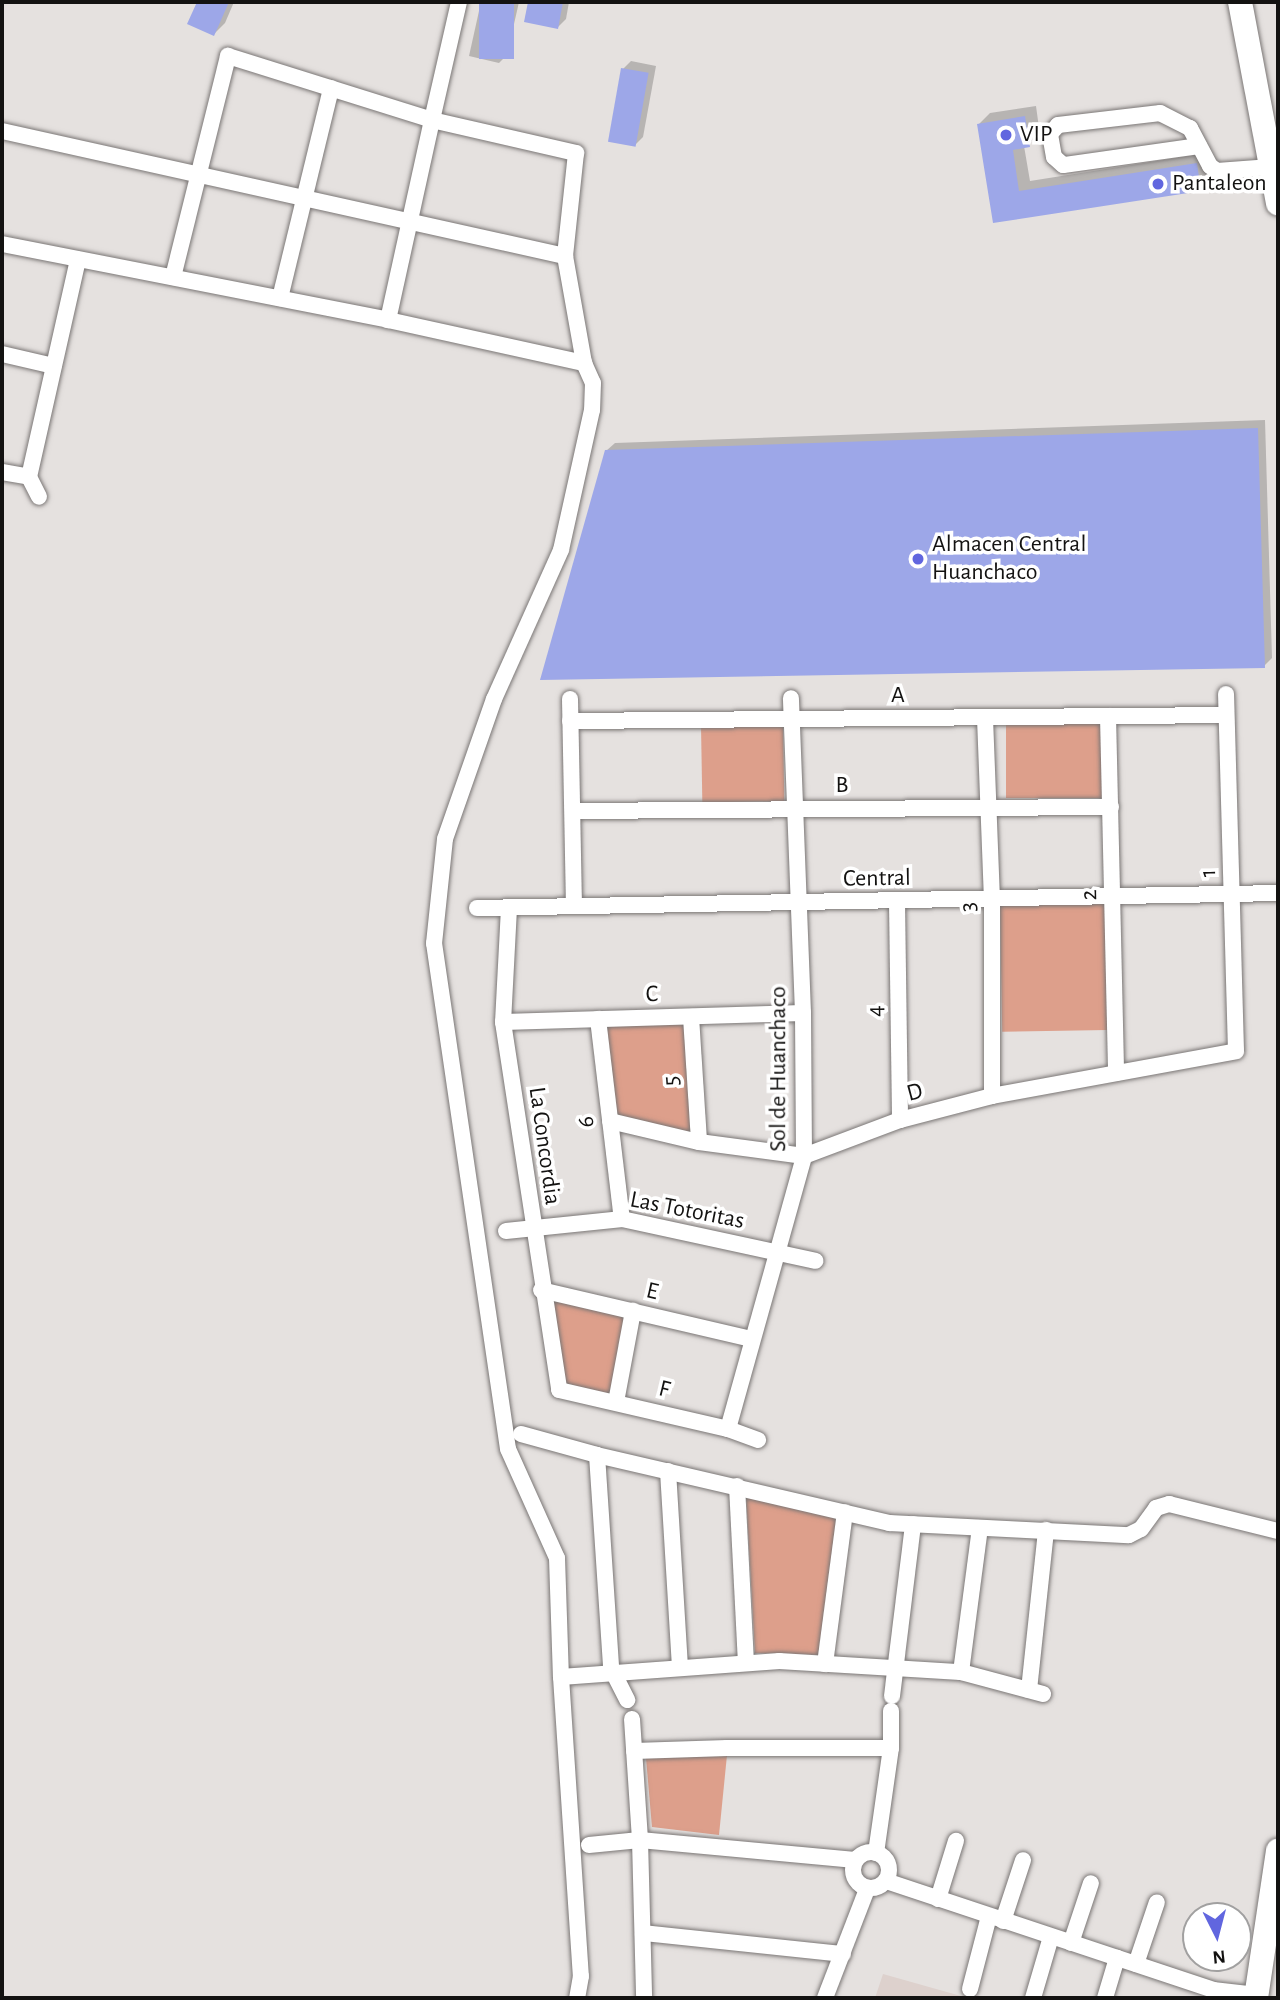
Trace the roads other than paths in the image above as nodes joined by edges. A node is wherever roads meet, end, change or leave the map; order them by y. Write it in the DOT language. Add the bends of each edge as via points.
graph roads {
  1 [pos="458,2"];
  2 [pos="1240,2"];
  3 [pos="331,88"];
  4 [pos="432,120"];
  5 [pos="2,131"];
  6 [pos="1199,146"];
  7 [pos="1271,167"];
  8 [pos="198,176"];
  9 [pos="304,200"];
  10 [pos="1278,203"];
  11 [pos="409,223"];
  12 [pos="2,244"];
  13 [pos="565,256"];
  14 [pos="79,259"];
  15 [pos="173,277"];
  16 [pos="280,298"];
  17 [pos="388,320"];
  18 [pos="2,355"];
  19 [pos="584,363"];
  20 [pos="54,366"];
  21 [pos="2,472"];
  22 [pos="29,477"];
  23 [pos="39,497"];
  24 [pos="1226,694"];
  25 [pos="791,698"];
  26 [pos="570,699"];
  27 [pos="1226,715"];
  28 [pos="1108,716"];
  29 [pos="985,718"];
  30 [pos="792,719"];
  31 [pos="570,721"];
  32 [pos="1111,807"];
  33 [pos="989,808"];
  34 [pos="795,810"];
  35 [pos="573,811"];
  36 [pos="1278,893"];
  37 [pos="1233,894"];
  38 [pos="1113,896"];
  39 [pos="992,898"];
  40 [pos="897,901"];
  41 [pos="798,903"];
  42 [pos="574,906"];
  43 [pos="477,908"];
  44 [pos="509,908"];
  45 [pos="803,1013"];
  46 [pos="691,1017"];
  47 [pos="598,1019"];
  48 [pos="503,1022"];
  49 [pos="1236,1051"];
  50 [pos="1116,1073"];
  51 [pos="992,1096"];
  52 [pos="610,1121"];
  53 [pos="900,1121"];
  54 [pos="699,1142"];
  55 [pos="804,1156"];
  56 [pos="622,1219"];
  57 [pos="532,1228"];
  58 [pos="506,1231"];
  59 [pos="776,1252"];
  60 [pos="816,1261"];
  61 [pos="541,1290"];
  62 [pos="633,1311"];
  63 [pos="752,1339"];
  64 [pos="559,1390"];
  65 [pos="616,1402"];
  66 [pos="728,1429"];
  67 [pos="521,1434"];
  68 [pos="758,1440"];
  69 [pos="597,1455"];
  70 [pos="668,1471"];
  71 [pos="737,1486"];
  72 [pos="845,1512"];
  73 [pos="913,1524"];
  74 [pos="980,1528"];
  75 [pos="1046,1530"];
  76 [pos="1278,1531"];
  77 [pos="746,1663"];
  78 [pos="825,1664"];
  79 [pos="680,1668"];
  80 [pos="894,1669"];
  81 [pos="961,1672"];
  82 [pos="614,1674"];
  83 [pos="561,1677"];
  84 [pos="627,1700"];
  85 [pos="632,1719"];
  86 [pos="891,1748"];
  87 [pos="634,1751"];
  88 [pos="640,1840"];
  89 [pos="956,1841"];
  90 [pos="589,1845"];
  91 [pos="876,1853"];
  92 [pos="855,1860"];
  93 [pos="1023,1860"];
  94 [pos="1277,1868"];
  95 [pos="886,1881"];
  96 [pos="1091,1883"];
  97 [pos="867,1889"];
  98 [pos="938,1899"];
  99 [pos="1157,1902"];
  100 [pos="996,1919"];
  101 [pos="643,1933"];
  102 [pos="1051,1937"];
  103 [pos="1071,1943"];
  104 [pos="843,1954"];
  105 [pos="1117,1958"];
  106 [pos="1136,1964"];
  107 [pos="970,1989"];
  108 [pos="1256,1997"];
  109 [pos="577,1998"];
  110 [pos="644,1998"];
  111 [pos="825,1998"];
  112 [pos="1033,1998"];
  113 [pos="1105,1998"];
  1 -- 4 [label="street"];
  2 -- 7 [label="highway"];
  3 -- 4 [label="street"];
  3 -- 8 [label="street" via="228,56"];
  3 -- 9 [label="street"];
  4 -- 11 [label="street"];
  4 -- 13 [label="street" via="576,153"];
  5 -- 8 [label="street"];
  6 -- 6 [label="street" via="1190,128 1160,113 1058,125 1050,134 1054,157 1063,165"];
  6 -- 7 [label="street" via="1217,171"];
  7 -- 10 [label="highway"];
  8 -- 9 [label="street"];
  8 -- 15 [label="street"];
  9 -- 11 [label="street"];
  9 -- 16 [label="street"];
  11 -- 13 [label="street"];
  11 -- 17 [label="street"];
  12 -- 14 [label="street"];
  13 -- 19 [label="street"];
  14 -- 15 [label="street"];
  14 -- 20 [label="street"];
  15 -- 16 [label="street"];
  16 -- 17 [label="street"];
  17 -- 19 [label="street"];
  18 -- 20 [label="street"];
  19 -- 83 [label="street" via="593,383 592,410 561,550 494,699 445,839 434,943 508,1448 557,1558"];
  20 -- 22 [label="street"];
  21 -- 22 [label="street"];
  22 -- 23 [label="street"];
  24 -- 27 [label="street, 1"];
  25 -- 30 [label="street, Sol de Huanchaco"];
  26 -- 31 [label="street"];
  27 -- 28 [label="street, A"];
  27 -- 37 [label="street, 1"];
  28 -- 29 [label="street, A"];
  28 -- 32 [label="street, 2"];
  29 -- 30 [label="street, A"];
  29 -- 33 [label="street, 3"];
  30 -- 31 [label="street, A"];
  30 -- 34 [label="street, Sol de Huanchaco"];
  31 -- 35 [label="street"];
  32 -- 33 [label="street, B"];
  32 -- 38 [label="street, 2"];
  33 -- 34 [label="street, B"];
  33 -- 39 [label="street, 3"];
  34 -- 35 [label="street, B"];
  34 -- 41 [label="street, Sol de Huanchaco"];
  35 -- 42 [label="street"];
  36 -- 37 [label="street, Central"];
  37 -- 38 [label="street, Central"];
  37 -- 49 [label="street, 1"];
  38 -- 39 [label="street, Central"];
  38 -- 50 [label="street, 2"];
  39 -- 40 [label="street, Central"];
  39 -- 51 [label="street, 3"];
  40 -- 41 [label="street, Central"];
  40 -- 53 [label="street, 4"];
  41 -- 42 [label="street, Central"];
  41 -- 45 [label="street, Sol de Huanchaco"];
  42 -- 44 [label="street, Central"];
  43 -- 44 [label="street, Central"];
  44 -- 48 [label="street, La Concordia"];
  45 -- 46 [label="street, C"];
  45 -- 55 [label="street, Sol de Huanchaco"];
  46 -- 47 [label="street, C"];
  46 -- 54 [label="street, 5"];
  47 -- 48 [label="street, C"];
  47 -- 52 [label="street, 6"];
  48 -- 57 [label="street, La Concordia"];
  49 -- 50 [label="street, D"];
  50 -- 51 [label="street, D"];
  51 -- 53 [label="street, D"];
  52 -- 54 [label="street, D"];
  52 -- 56 [label="street, 6"];
  53 -- 55 [label="street, D"];
  54 -- 55 [label="street, D"];
  55 -- 59 [label="street, Sol de Huanchaco"];
  56 -- 57 [label="street, Las Totoritas"];
  56 -- 59 [label="street, Las Totoritas"];
  57 -- 58 [label="street, Las Totoritas"];
  57 -- 61 [label="street, La Concordia"];
  59 -- 60 [label="street, Las Totoritas"];
  59 -- 63 [label="street, Sol de Huanchaco"];
  61 -- 62 [label="street, E"];
  61 -- 64 [label="street, La Concordia"];
  62 -- 63 [label="street, E"];
  62 -- 65 [label="street"];
  63 -- 66 [label="street, Sol de Huanchaco"];
  64 -- 65 [label="street, F"];
  65 -- 66 [label="street, F"];
  66 -- 68 [label="street, F"];
  67 -- 69 [label="street"];
  69 -- 70 [label="street"];
  69 -- 82 [label="street"];
  70 -- 71 [label="street"];
  70 -- 79 [label="street"];
  71 -- 72 [label="street"];
  71 -- 77 [label="street"];
  72 -- 73 [label="street"];
  72 -- 78 [label="street"];
  73 -- 74 [label="street"];
  73 -- 80 [label="street"];
  74 -- 75 [label="street"];
  74 -- 81 [label="street"];
  75 -- 76 [label="street" via="1133,1534 1152,1511 1169,1504"];
  75 -- 81 [label="street" via="1036,1692"];
  77 -- 78 [label="street"];
  77 -- 79 [label="street"];
  78 -- 80 [label="street"];
  79 -- 82 [label="street"];
  80 -- 81 [label="street"];
  80 -- 86 [label="street"];
  82 -- 83 [label="street"];
  82 -- 84 [label="street"];
  83 -- 109 [label="street" via="581,1976"];
  85 -- 87 [label="street"];
  86 -- 87 [label="street"];
  86 -- 91 [label="street"];
  87 -- 88 [label="street"];
  88 -- 90 [label="street"];
  88 -- 92 [label="street"];
  88 -- 101 [label="street"];
  89 -- 98 [label="street"];
  91 -- 92 [label="street"];
  91 -- 95 [label="street" via="887,1861"];
  92 -- 97 [label="street" via="853,1877"];
  93 -- 100 [label="street"];
  94 -- 108 [label="highway"];
  95 -- 97 [label="street"];
  95 -- 98 [label="street"];
  96 -- 103 [label="street"];
  97 -- 104 [label="street"];
  98 -- 100 [label="street"];
  99 -- 106 [label="street"];
  100 -- 102 [label="street"];
  100 -- 107 [label="street"];
  101 -- 104 [label="street"];
  101 -- 110 [label="street"];
  102 -- 103 [label="street"];
  102 -- 112 [label="street"];
  103 -- 105 [label="street"];
  104 -- 111 [label="street"];
  105 -- 106 [label="street"];
  105 -- 113 [label="street"];
  106 -- 108 [label="street" via="1213,1990"];
}
